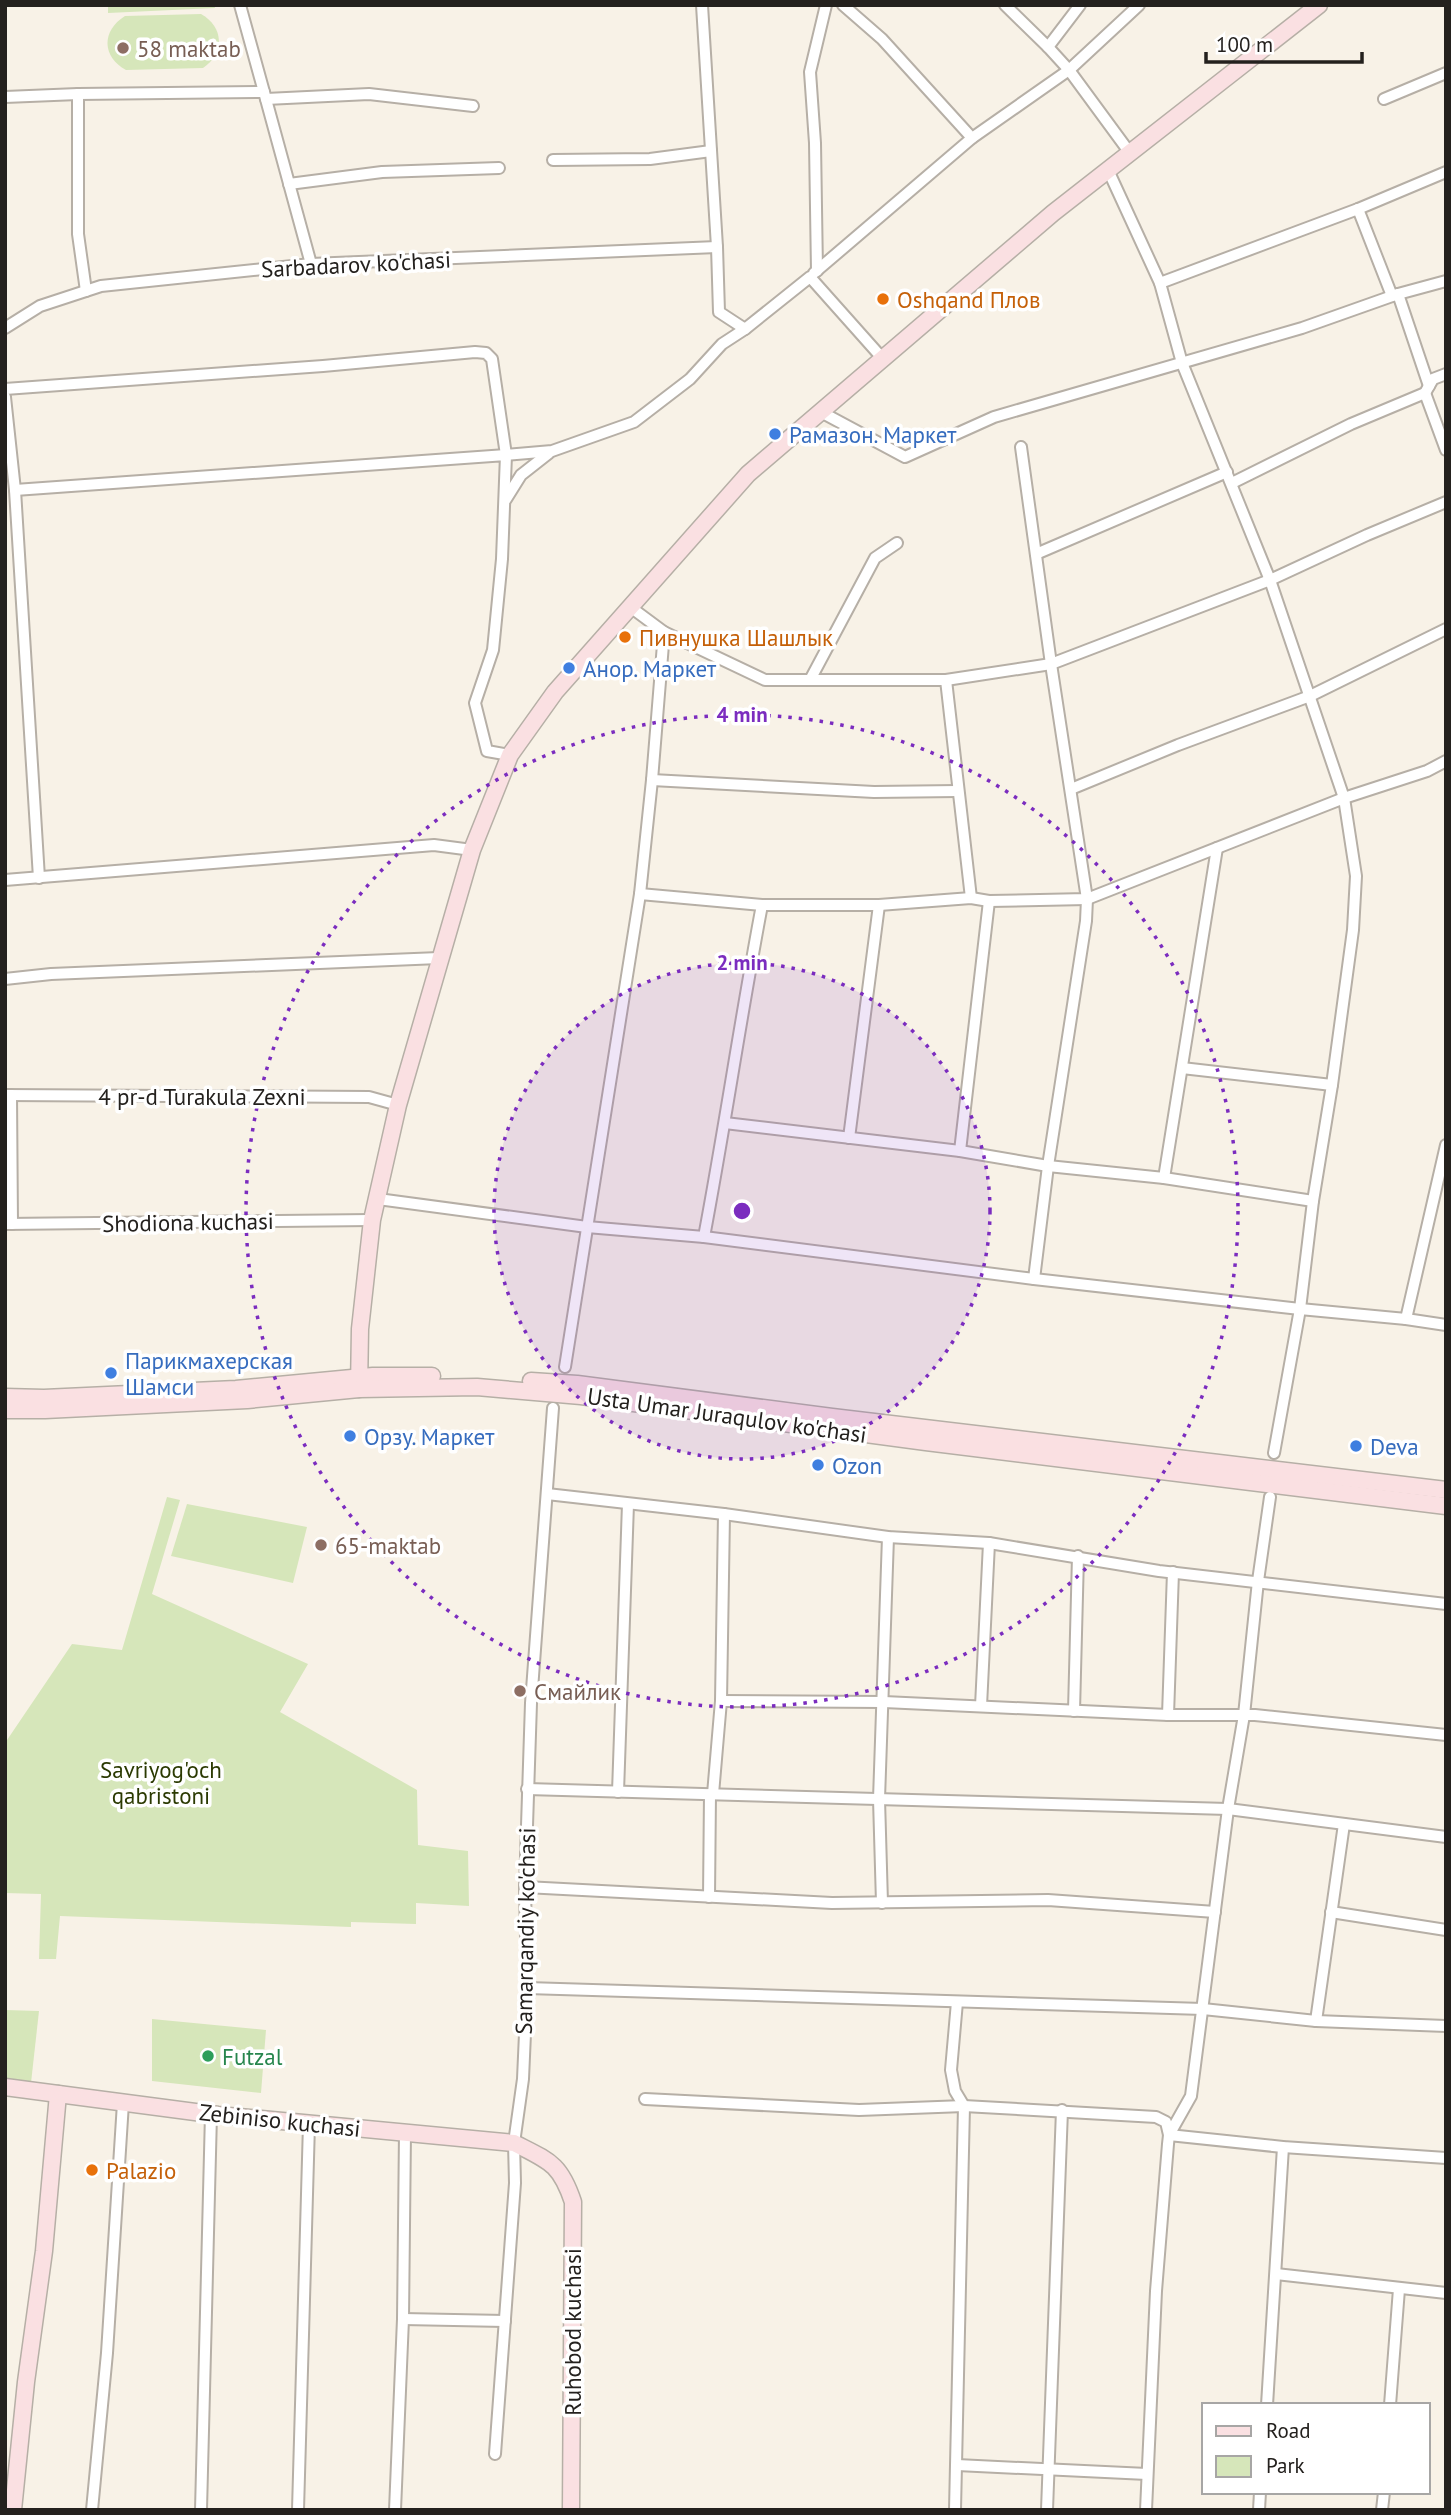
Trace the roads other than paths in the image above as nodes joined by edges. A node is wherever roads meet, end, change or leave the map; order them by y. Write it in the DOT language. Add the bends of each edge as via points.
graph roads {
  1 [pos="240,5"];
  2 [pos="702,5"];
  3 [pos="826,5"];
  4 [pos="843,5"];
  5 [pos="1004,5"];
  6 [pos="1080,5"];
  7 [pos="1139,5"];
  8 [pos="1319,5"];
  9 [pos="1048,47"];
  10 [pos="1069,70"];
  11 [pos="1446,73"];
  12 [pos="78,94"];
  13 [pos="265,96"];
  14 [pos="5,97"];
  15 [pos="1384,99"];
  16 [pos="473,106"];
  17 [pos="972,138"];
  18 [pos="711,151"];
  19 [pos="1130,153"];
  20 [pos="553,160"];
  21 [pos="499,168"];
  22 [pos="1108,170"];
  23 [pos="1446,172"];
  24 [pos="289,184"];
  25 [pos="1358,209"];
  26 [pos="717,247"];
  27 [pos="312,264"];
  28 [pos="814,274"];
  29 [pos="1446,281"];
  30 [pos="1160,283"];
  31 [pos="86,291"];
  32 [pos="1395,295"];
  33 [pos="5,328"];
  34 [pos="745,329"];
  35 [pos="883,359"];
  36 [pos="1182,363"];
  37 [pos="1446,374"];
  38 [pos="5,389"];
  39 [pos="1427,389"];
  40 [pos="5,397"];
  41 [pos="821,412"];
  42 [pos="1021,447"];
  43 [pos="1446,450"];
  44 [pos="552,451"];
  45 [pos="506,455"];
  46 [pos="1230,478"];
  47 [pos="15,490"];
  48 [pos="505,500"];
  49 [pos="1446,502"];
  50 [pos="897,543"];
  51 [pos="1036,554"];
  52 [pos="1270,580"];
  53 [pos="629,606"];
  54 [pos="1446,629"];
  55 [pos="664,632"];
  56 [pos="1051,664"];
  57 [pos="810,680"];
  58 [pos="946,680"];
  59 [pos="1310,696"];
  60 [pos="510,755"];
  61 [pos="1446,761"];
  62 [pos="652,780"];
  63 [pos="1071,789"];
  64 [pos="958,791"];
  65 [pos="1344,798"];
  66 [pos="1217,848"];
  67 [pos="472,850"];
  68 [pos="39,878"];
  69 [pos="5,880"];
  70 [pos="640,894"];
  71 [pos="971,898"];
  72 [pos="1087,899"];
  73 [pos="989,901"];
  74 [pos="762,905"];
  75 [pos="879,905"];
  76 [pos="439,958"];
  77 [pos="5,979"];
  78 [pos="1182,1068"];
  79 [pos="1332,1085"];
  80 [pos="8,1095"];
  81 [pos="398,1105"];
  82 [pos="725,1123"];
  83 [pos="849,1138"];
  84 [pos="1446,1145"];
  85 [pos="960,1151"];
  86 [pos="1048,1166"];
  87 [pos="1164,1178"];
  88 [pos="378,1199"];
  89 [pos="1313,1202"];
  90 [pos="372,1220"];
  91 [pos="8,1224"];
  92 [pos="587,1227"];
  93 [pos="704,1237"];
  94 [pos="1034,1279"];
  95 [pos="1300,1309"];
  96 [pos="1406,1319"];
  97 [pos="1446,1325"];
  98 [pos="565,1367"];
  99 [pos="359,1383"];
  100 [pos="5,1397"];
  101 [pos="553,1408"];
  102 [pos="5,1409"];
  103 [pos="1274,1453"];
  104 [pos="1446,1490"];
  105 [pos="547,1494"];
  106 [pos="1270,1497"];
  107 [pos="628,1504"];
  108 [pos="1446,1506"];
  109 [pos="724,1514"];
  110 [pos="888,1537"];
  111 [pos="989,1543"];
  112 [pos="1078,1556"];
  113 [pos="1173,1572"];
  114 [pos="1258,1581"];
  115 [pos="1446,1604"];
  116 [pos="721,1701"];
  117 [pos="884,1702"];
  118 [pos="981,1706"];
  119 [pos="1074,1711"];
  120 [pos="1168,1715"];
  121 [pos="1244,1715"];
  122 [pos="1446,1735"];
  123 [pos="527,1789"];
  124 [pos="618,1792"];
  125 [pos="711,1794"];
  126 [pos="878,1799"];
  127 [pos="1228,1809"];
  128 [pos="1344,1824"];
  129 [pos="1446,1838"];
  130 [pos="525,1887"];
  131 [pos="709,1897"];
  132 [pos="882,1903"];
  133 [pos="1215,1912"];
  134 [pos="1331,1912"];
  135 [pos="1446,1930"];
  136 [pos="527,1988"];
  137 [pos="957,2002"];
  138 [pos="1203,2010"];
  139 [pos="1316,2021"];
  140 [pos="1446,2026"];
  141 [pos="5,2087"];
  142 [pos="58,2094"];
  143 [pos="645,2099"];
  144 [pos="123,2102"];
  145 [pos="964,2106"];
  146 [pos="1062,2110"];
  147 [pos="211,2114"];
  148 [pos="309,2124"];
  149 [pos="405,2133"];
  150 [pos="1169,2135"];
  151 [pos="514,2143"];
  152 [pos="1283,2147"];
  153 [pos="1446,2158"];
  154 [pos="551,2162"];
  155 [pos="1276,2274"];
  156 [pos="1399,2289"];
  157 [pos="1446,2293"];
  158 [pos="403,2319"];
  159 [pos="505,2320"];
  160 [pos="1266,2403"];
  161 [pos="1390,2403"];
  162 [pos="495,2454"];
  163 [pos="957,2465"];
  164 [pos="1049,2470"];
  165 [pos="1147,2474"];
  166 [pos="13,2510"];
  167 [pos="92,2510"];
  168 [pos="201,2510"];
  169 [pos="298,2510"];
  170 [pos="395,2510"];
  171 [pos="571,2510"];
  172 [pos="955,2510"];
  173 [pos="1047,2510"];
  174 [pos="1146,2510"];
  1 -- 13 [label="street"];
  2 -- 18 [label="street"];
  3 -- 28 [label="street" via="810,72 815,143"];
  4 -- 17 [label="street" via="882,39"];
  5 -- 9 [label="street"];
  6 -- 9 [label="street"];
  7 -- 10 [label="street"];
  8 -- 19 [label="main road"];
  9 -- 10 [label="street"];
  10 -- 17 [label="street"];
  10 -- 19 [label="street"];
  11 -- 15 [label="street"];
  12 -- 13 [label="street"];
  12 -- 14 [label="street"];
  12 -- 31 [label="street" via="78,234"];
  13 -- 16 [label="street" via="369,94"];
  13 -- 24 [label="street"];
  17 -- 28 [label="street"];
  18 -- 20 [label="street" via="650,159"];
  18 -- 26 [label="street"];
  19 -- 22 [label="main road"];
  21 -- 24 [label="street" via="382,172"];
  22 -- 30 [label="street"];
  22 -- 35 [label="main road"];
  23 -- 25 [label="street"];
  24 -- 27 [label="street"];
  25 -- 30 [label="street"];
  25 -- 32 [label="street"];
  26 -- 27 [label="street, Sarbadarov ko'chasi"];
  26 -- 34 [label="street" via="719,312"];
  27 -- 31 [label="street, Sarbadarov ko'chasi"];
  28 -- 34 [label="street"];
  28 -- 35 [label="street"];
  29 -- 32 [label="street"];
  30 -- 36 [label="street"];
  31 -- 33 [label="street, Sarbadarov ko'chasi" via="40,306"];
  32 -- 36 [label="street"];
  32 -- 39 [label="street"];
  34 -- 44 [label="street" via="634,422"];
  35 -- 41 [label="main road"];
  36 -- 41 [label="street" via="994,417 905,457"];
  36 -- 46 [label="street"];
  37 -- 39 [label="street" via="1433,379"];
  38 -- 45 [label="street" via="486,353 492,359"];
  39 -- 43 [label="street"];
  39 -- 46 [label="street"];
  40 -- 47 [label="street"];
  41 -- 53 [label="main road" via="748,474"];
  42 -- 51 [label="street"];
  44 -- 45 [label="street"];
  44 -- 48 [label="street" via="521,475"];
  45 -- 47 [label="street"];
  45 -- 48 [label="street"];
  46 -- 51 [label="street"];
  46 -- 52 [label="street"];
  47 -- 68 [label="street"];
  48 -- 60 [label="street" via="493,650 475,703 487,751"];
  49 -- 52 [label="street"];
  50 -- 57 [label="street" via="875,558"];
  51 -- 56 [label="street"];
  52 -- 56 [label="street"];
  52 -- 59 [label="street"];
  53 -- 55 [label="street"];
  53 -- 60 [label="main road" via="555,692"];
  54 -- 59 [label="street"];
  55 -- 57 [label="street" via="765,680"];
  55 -- 62 [label="street"];
  56 -- 58 [label="street"];
  56 -- 63 [label="street"];
  57 -- 58 [label="street"];
  58 -- 64 [label="street"];
  59 -- 63 [label="street"];
  59 -- 65 [label="street"];
  60 -- 67 [label="main road"];
  61 -- 65 [label="street"];
  62 -- 64 [label="street" via="874,792"];
  62 -- 70 [label="street"];
  63 -- 72 [label="street"];
  64 -- 71 [label="street"];
  65 -- 66 [label="street"];
  65 -- 79 [label="street" via="1356,876"];
  66 -- 72 [label="street"];
  66 -- 78 [label="street"];
  67 -- 68 [label="street" via="433,845"];
  67 -- 76 [label="main road"];
  68 -- 69 [label="street"];
  70 -- 74 [label="street"];
  70 -- 92 [label="street"];
  71 -- 73 [label="street"];
  71 -- 75 [label="street"];
  72 -- 73 [label="street"];
  72 -- 86 [label="street"];
  73 -- 85 [label="street"];
  74 -- 75 [label="street"];
  74 -- 82 [label="street"];
  75 -- 83 [label="street"];
  76 -- 77 [label="street"];
  76 -- 81 [label="main road"];
  78 -- 79 [label="street"];
  78 -- 87 [label="street"];
  79 -- 89 [label="street"];
  80 -- 81 [label="street, 4 pr-d Turakula Zexni" via="369,1097"];
  80 -- 91 [label="street"];
  81 -- 88 [label="main road"];
  82 -- 83 [label="street"];
  82 -- 93 [label="street"];
  83 -- 85 [label="street"];
  84 -- 96 [label="street"];
  85 -- 86 [label="street"];
  86 -- 87 [label="street"];
  86 -- 94 [label="street"];
  87 -- 89 [label="street"];
  88 -- 90 [label="main road"];
  88 -- 92 [label="street"];
  89 -- 95 [label="street"];
  90 -- 91 [label="street, Shodiona kuchasi"];
  90 -- 99 [label="main road"];
  92 -- 93 [label="street"];
  92 -- 98 [label="street"];
  93 -- 94 [label="street"];
  94 -- 95 [label="street"];
  95 -- 96 [label="street"];
  95 -- 103 [label="street"];
  96 -- 97 [label="street"];
  99 -- 100 [label="main road, Usta Umar Juraqulov ko'chasi"];
  99 -- 102 [label="main road, Usta Umar Juraqulov ko'chasi" via="247,1400"];
  99 -- 104 [label="main road, Usta Umar Juraqulov ko'chasi" via="467,1377 577,1384"];
  99 -- 108 [label="main road, Usta Umar Juraqulov ko'chasi" via="581,1396"];
  101 -- 105 [label="street, Samarqandiy ko'chasi"];
  105 -- 107 [label="street"];
  105 -- 123 [label="street, Samarqandiy ko'chasi"];
  106 -- 114 [label="street"];
  107 -- 109 [label="street"];
  107 -- 124 [label="street"];
  109 -- 110 [label="street"];
  109 -- 116 [label="street"];
  110 -- 111 [label="street"];
  110 -- 117 [label="street"];
  111 -- 112 [label="street"];
  111 -- 118 [label="street"];
  112 -- 113 [label="street"];
  112 -- 119 [label="street"];
  113 -- 114 [label="street"];
  113 -- 120 [label="street"];
  114 -- 115 [label="street"];
  114 -- 121 [label="street"];
  116 -- 117 [label="street"];
  116 -- 125 [label="street"];
  117 -- 118 [label="street"];
  117 -- 126 [label="street"];
  118 -- 119 [label="street"];
  119 -- 120 [label="street"];
  120 -- 121 [label="street"];
  121 -- 122 [label="street"];
  121 -- 127 [label="street"];
  123 -- 124 [label="street"];
  123 -- 130 [label="street, Samarqandiy ko'chasi"];
  124 -- 125 [label="street"];
  125 -- 126 [label="street"];
  125 -- 131 [label="street"];
  126 -- 127 [label="street"];
  126 -- 132 [label="street"];
  127 -- 128 [label="street"];
  127 -- 133 [label="street"];
  128 -- 129 [label="street"];
  128 -- 134 [label="street"];
  130 -- 131 [label="street"];
  130 -- 136 [label="street, Samarqandiy ko'chasi"];
  131 -- 132 [label="street"];
  132 -- 133 [label="street" via="1048,1900"];
  133 -- 138 [label="street"];
  134 -- 135 [label="street"];
  134 -- 139 [label="street"];
  136 -- 137 [label="street"];
  136 -- 151 [label="street, Samarqandiy ko'chasi" via="523,2079"];
  137 -- 138 [label="street"];
  137 -- 145 [label="street" via="951,2070"];
  138 -- 139 [label="street"];
  138 -- 150 [label="street" via="1191,2096"];
  139 -- 140 [label="street"];
  141 -- 142 [label="main road, Zebiniso kuchasi"];
  142 -- 144 [label="main road, Zebiniso kuchasi"];
  142 -- 166 [label="main road"];
  143 -- 145 [label="street" via="859,2110"];
  144 -- 147 [label="main road, Zebiniso kuchasi"];
  144 -- 167 [label="street"];
  145 -- 146 [label="street"];
  145 -- 163 [label="street"];
  146 -- 150 [label="street" via="1156,2117 1166,2122"];
  146 -- 164 [label="street"];
  147 -- 148 [label="main road, Zebiniso kuchasi"];
  147 -- 168 [label="street"];
  148 -- 149 [label="main road, Zebiniso kuchasi"];
  148 -- 169 [label="street"];
  149 -- 151 [label="main road, Zebiniso kuchasi"];
  149 -- 158 [label="street"];
  150 -- 152 [label="street"];
  150 -- 165 [label="street"];
  151 -- 154 [label="main road, Zebiniso kuchasi"];
  151 -- 159 [label="street, Samarqandiy ko'chasi"];
  152 -- 153 [label="street"];
  152 -- 155 [label="street"];
  154 -- 171 [label="main road, Ruhobod kuchasi" via="566,2179 573,2202"];
  155 -- 156 [label="street"];
  155 -- 160 [label="street"];
  156 -- 157 [label="street"];
  156 -- 161 [label="street"];
  158 -- 159 [label="street"];
  158 -- 170 [label="street"];
  159 -- 162 [label="street, Samarqandiy ko'chasi"];
  163 -- 164 [label="street"];
  163 -- 172 [label="street"];
  164 -- 165 [label="street"];
  164 -- 173 [label="street"];
  165 -- 174 [label="street"];
}
